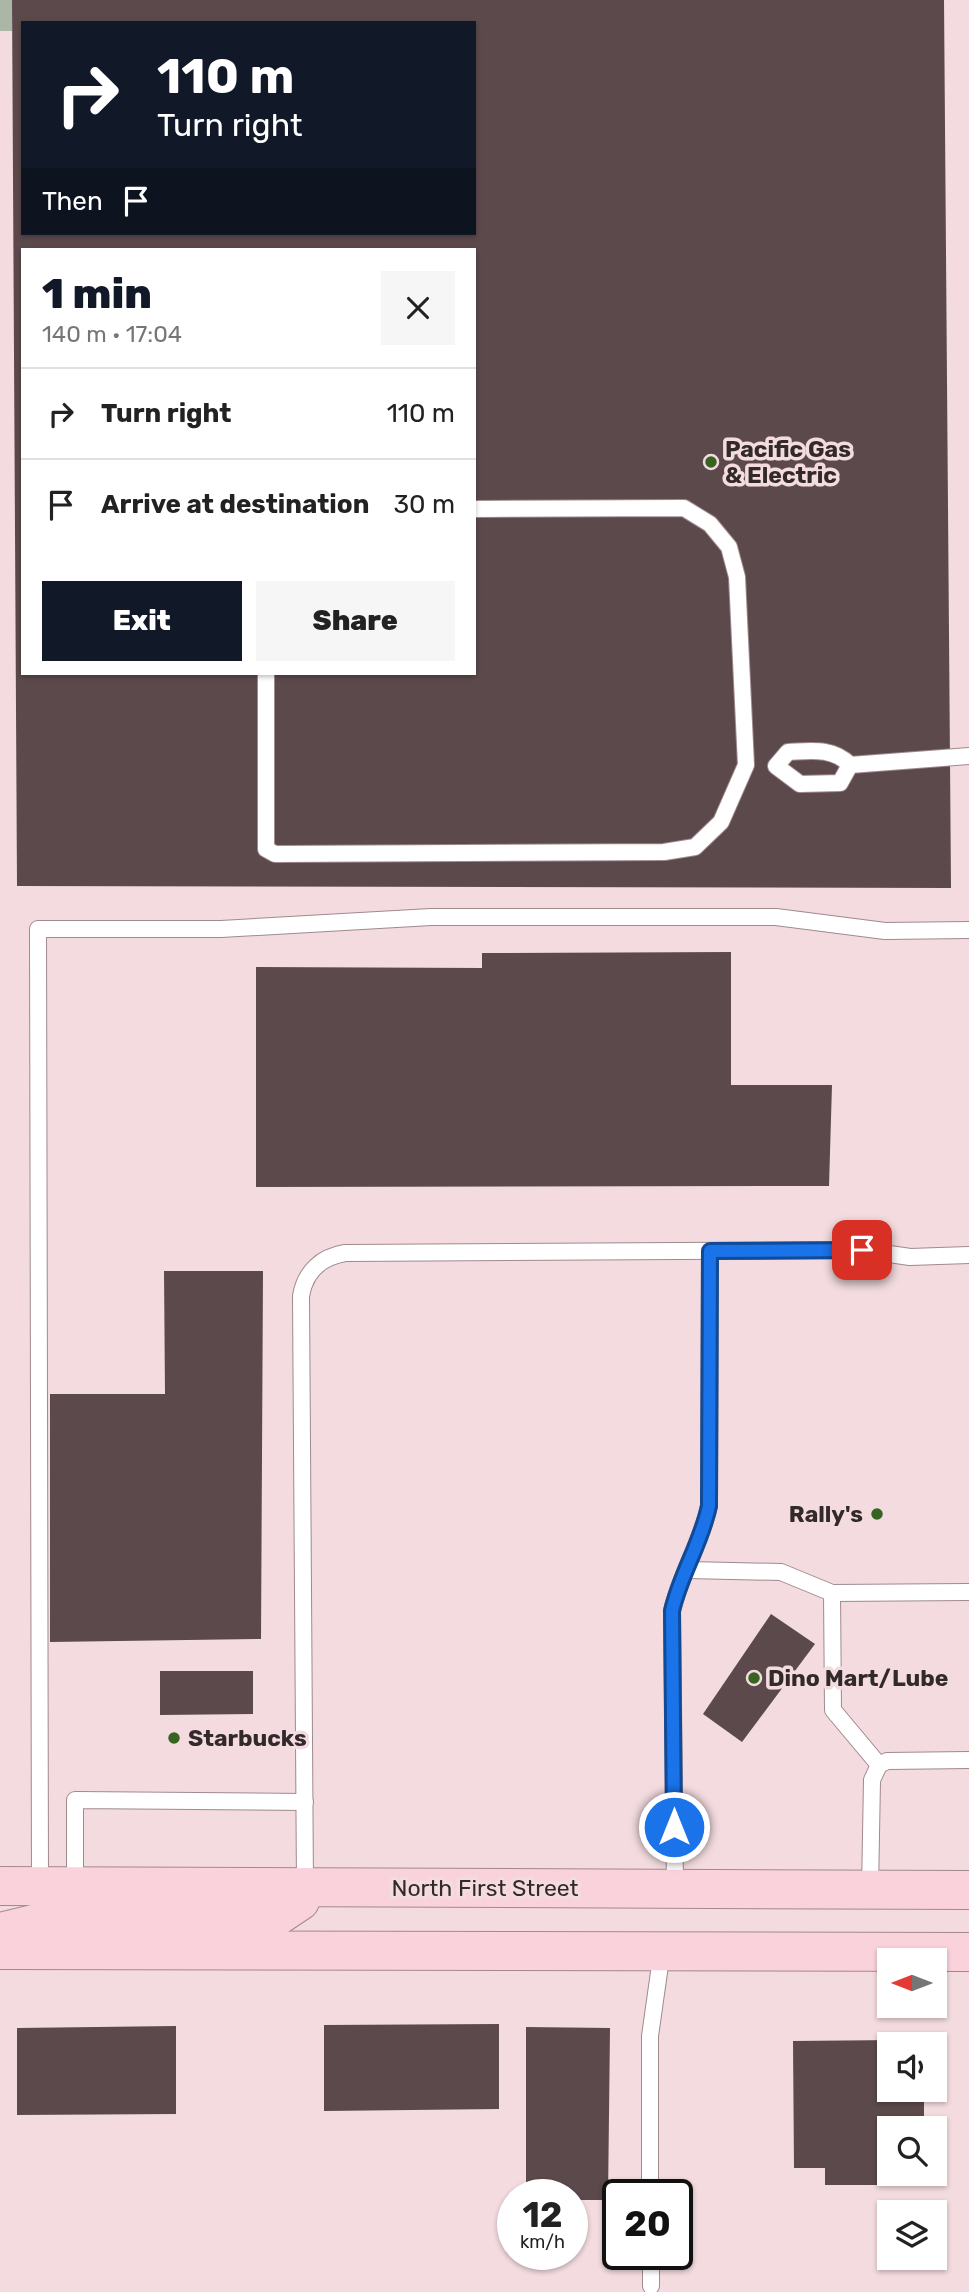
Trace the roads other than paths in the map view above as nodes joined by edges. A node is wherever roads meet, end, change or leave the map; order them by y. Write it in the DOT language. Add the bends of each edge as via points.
graph roads {
  1 [pos="476,509"];
  2 [pos="266,675"];
  3 [pos="969,756"];
  4 [pos="746,765"];
  5 [pos="850,765"];
  6 [pos="776,766"];
  7 [pos="969,930"];
  8 [pos="710,1251"];
  9 [pos="969,1255"];
  10 [pos="688,1570"];
  11 [pos="969,1592"];
  12 [pos="832,1593"];
  13 [pos="969,1760"];
  14 [pos="879,1765"];
  15 [pos="305,1802"];
  16 [pos="0,1886"];
  17 [pos="57,1886"];
  18 [pos="305,1887"];
  19 [pos="675,1889"];
  20 [pos="870,1889"];
  21 [pos="969,1890"];
  22 [pos="0,1932"];
  23 [pos="0,1950"];
  24 [pos="663,1951"];
  25 [pos="969,1952"];
  26 [pos="650,2179"];
  27 [pos="650,2270"];
  28 [pos="651,2286"];
  1 -- 4 [label="lane" via="684,508 710,524 729,547 737,576"];
  2 -- 4 [label="lane" via="266,849 275,854 664,852 695,847 721,822"];
  3 -- 5 [label="lane"];
  4 -- 6 [label="lane"];
  5 -- 6 [label="lane" via="840,754 814,751 788,752"];
  5 -- 6 [label="lane" via="840,783 812,784 800,784"];
  7 -- 17 [label="lane" via="885,931 776,917 431,917 221,929 38,929"];
  8 -- 9 [label="lane"];
  8 -- 10 [label="lane" via="709,1506"];
  8 -- 15 [label="lane" via="345,1252 331,1255 309,1273 301,1296"];
  10 -- 12 [label="lane" via="781,1572"];
  10 -- 19 [label="lane" via="672,1611"];
  11 -- 12 [label="lane"];
  12 -- 14 [label="lane" via="833,1710"];
  13 -- 14 [label="lane" via="887,1761"];
  14 -- 20 [label="lane" via="872,1780"];
  15 -- 17 [label="lane" via="75,1800"];
  15 -- 18 [label="lane"];
  16 -- 17 [label="main road, North First Street"];
  17 -- 18 [label="main road, North First Street"];
  18 -- 19 [label="main road, North First Street"];
  18 -- 22 [label="main road" via="300,1901 289,1911 269,1918 50,1920"];
  19 -- 20 [label="main road, North First Street"];
  20 -- 21 [label="main road, North First Street"];
  23 -- 24 [label="main road"];
  24 -- 25 [label="main road"];
  24 -- 26 [label="lane" via="650,2036"];
  27 -- 28 [label="lane"];
}
